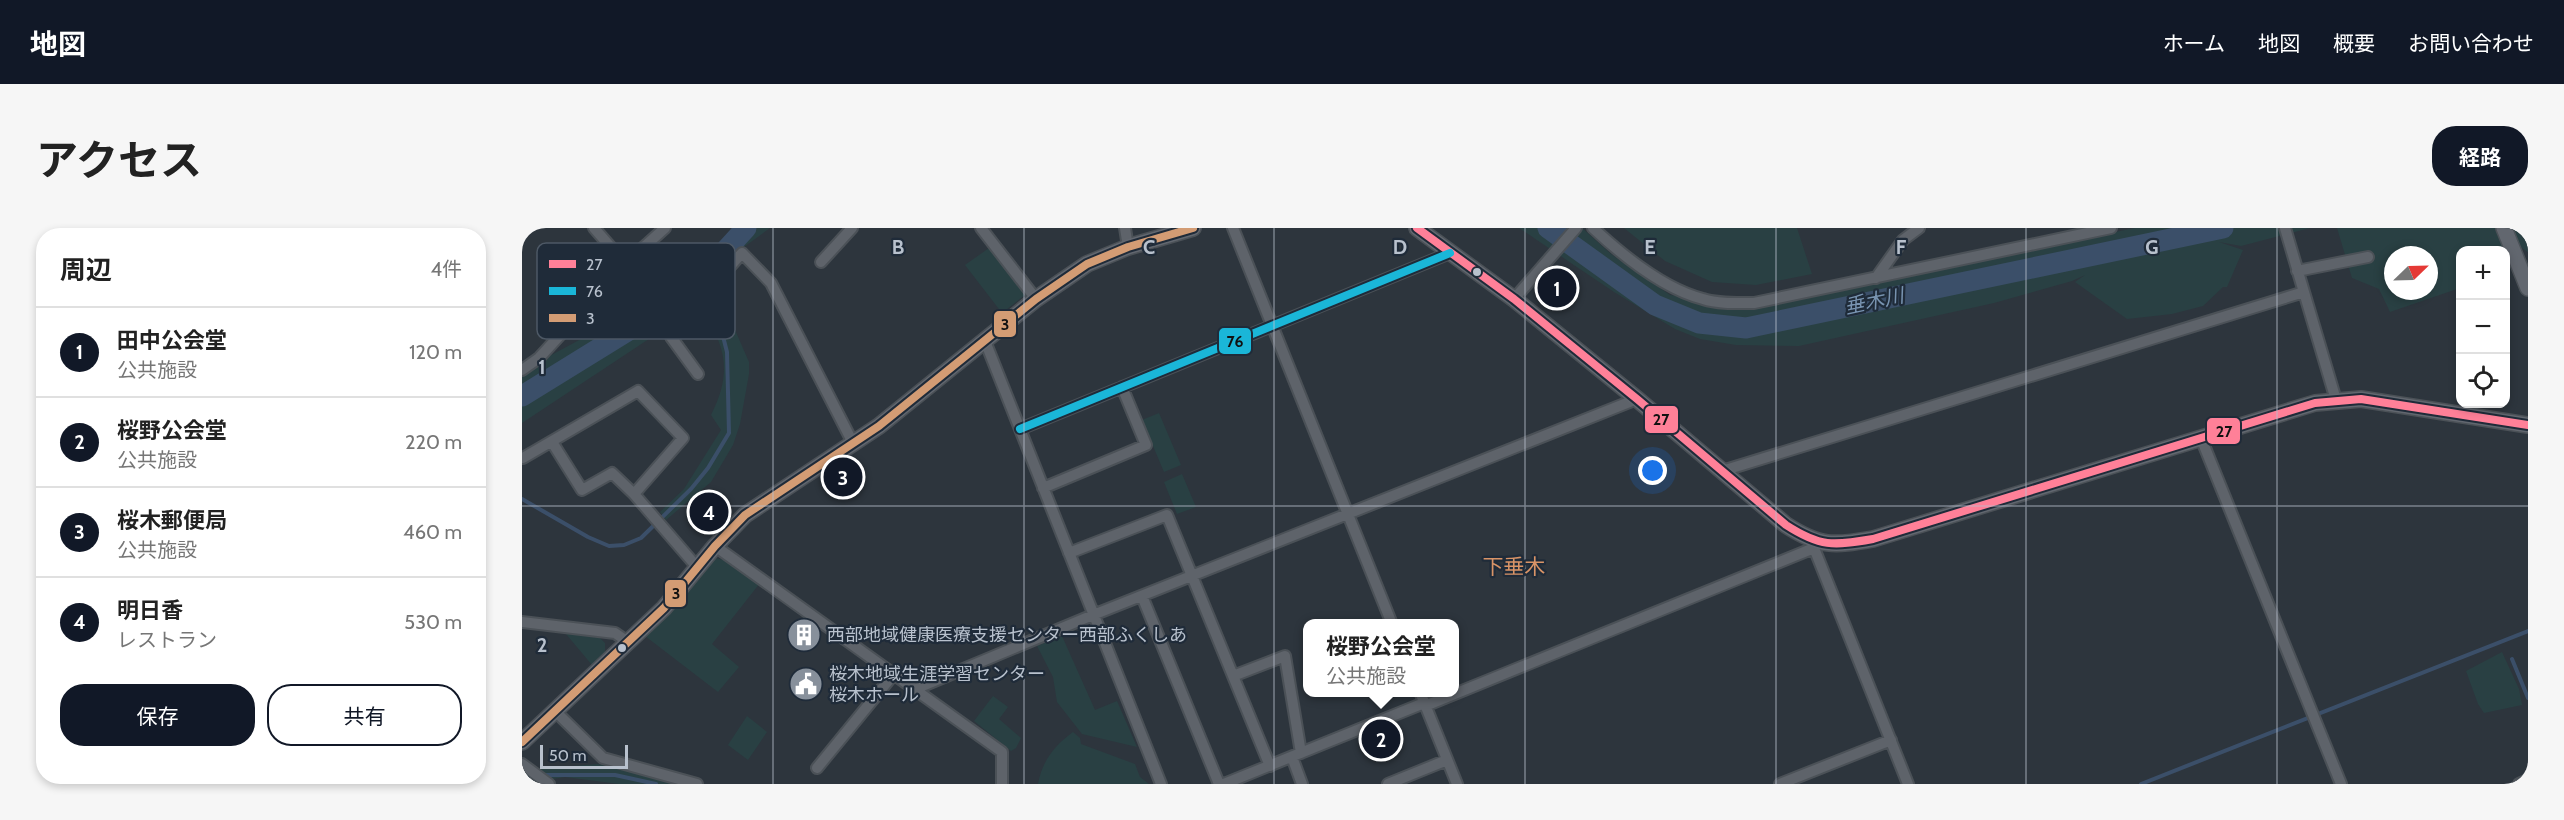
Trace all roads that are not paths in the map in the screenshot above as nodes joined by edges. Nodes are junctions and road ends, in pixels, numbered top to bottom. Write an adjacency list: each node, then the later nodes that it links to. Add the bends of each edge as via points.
1 (594, 228): 15 (street)
2 (665, 228): 16 (street)
3 (852, 228): 21 (street)
4 (981, 228): 26 (street)
5 (1125, 228): 17 (street)
6 (1193, 228): 17 (street)
7 (1233, 228): 28 (street)
8 (1417, 228): 18 (street)
9 (1576, 228): 27 (street)
10 (1593, 228): 23 (street, via 1627,257 1683,293 1705,300 1754,303)
11 (1919, 228): 23 (street, via 1903,240)
12 (2111, 228): 23 (street)
13 (2504, 228): 24 (street)
14 (2285, 230): 22 (street)
15 (608, 243)
16 (648, 243)
17 (1128, 247): 26 (street, via 1088,264)
18 (1450, 253): 27 (street); 28 (street)
19 (2368, 257): 22 (street)
20 (735, 262): 41 (street, via 742,254 771,283)
21 (822, 262)
22 (2297, 270): 25 (street)
23 (1876, 278)
24 (2528, 288)
25 (2304, 292): 36 (street); 43 (street)
26 (1036, 299): 31 (street)
27 (1514, 299): 35 (street)
28 (1273, 325): 34 (street); 46 (street)
29 (556, 339): 32 (street)
30 (672, 339): 33 (street)
31 (985, 341): 38 (street); 41 (street)
32 (522, 370)
33 (698, 374)
34 (1122, 387): 38 (street); 44 (street, via 1146,446)
35 (1637, 399): 43 (street); 46 (street)
36 (2336, 400): 37 (street, via 2361,399); 39 (street)
37 (2528, 425)
38 (1020, 429): 44 (street)
39 (2202, 438): 47 (street, via 1873,539); 83 (street)
40 (552, 442): 42 (street); 45 (street, via 582,490 612,473); 45 (street, via 638,391 682,438)
41 (853, 443): 48 (street, via 745,515)
42 (523, 458)
43 (1722, 471): 47 (street)
44 (1043, 488): 49 (street)
45 (634, 494): 50 (street)
46 (1349, 515): 51 (street); 54 (street)
47 (1812, 544): 59 (street); 63 (street)
48 (715, 546): 50 (street); 57 (street)
49 (1069, 553): 51 (street, via 1167,515); 53 (street)
50 (697, 567): 56 (street, via 664,608)
51 (1192, 576): 52 (street); 58 (street)
52 (1142, 596): 53 (street); 76 (street)
53 (1093, 615): 60 (street); 75 (street)
54 (1390, 619)
55 (522, 622): 56 (street, via 615,633)
56 (628, 642): 62 (street)
57 (893, 675): 60 (street); 69 (street)
58 (1233, 676): 65 (street, via 1285,656); 68 (street)
59 (1459, 686)
60 (913, 690): 74 (street, via 1002,752)
61 (1423, 701): 65 (street); 66 (street)
62 (555, 711): 64 (street); 70 (street, via 603,758)
63 (1891, 740): 81 (street); 82 (street)
64 (522, 742)
65 (1296, 755): 68 (street); 78 (street)
66 (1447, 760): 79 (street); 80 (street)
67 (522, 764): 72 (street)
68 (1270, 766): 77 (street)
69 (816, 768)
70 (653, 777): 73 (street)
71 (2528, 780): 84 (street)
72 (549, 784)
73 (697, 784)
74 (1002, 784)
75 (1161, 784)
76 (1219, 784)
77 (1224, 784)
78 (1302, 784)
79 (1388, 784)
80 (1456, 784)
81 (1780, 784)
82 (1908, 784)
83 (2341, 784)
84 (2519, 784)

